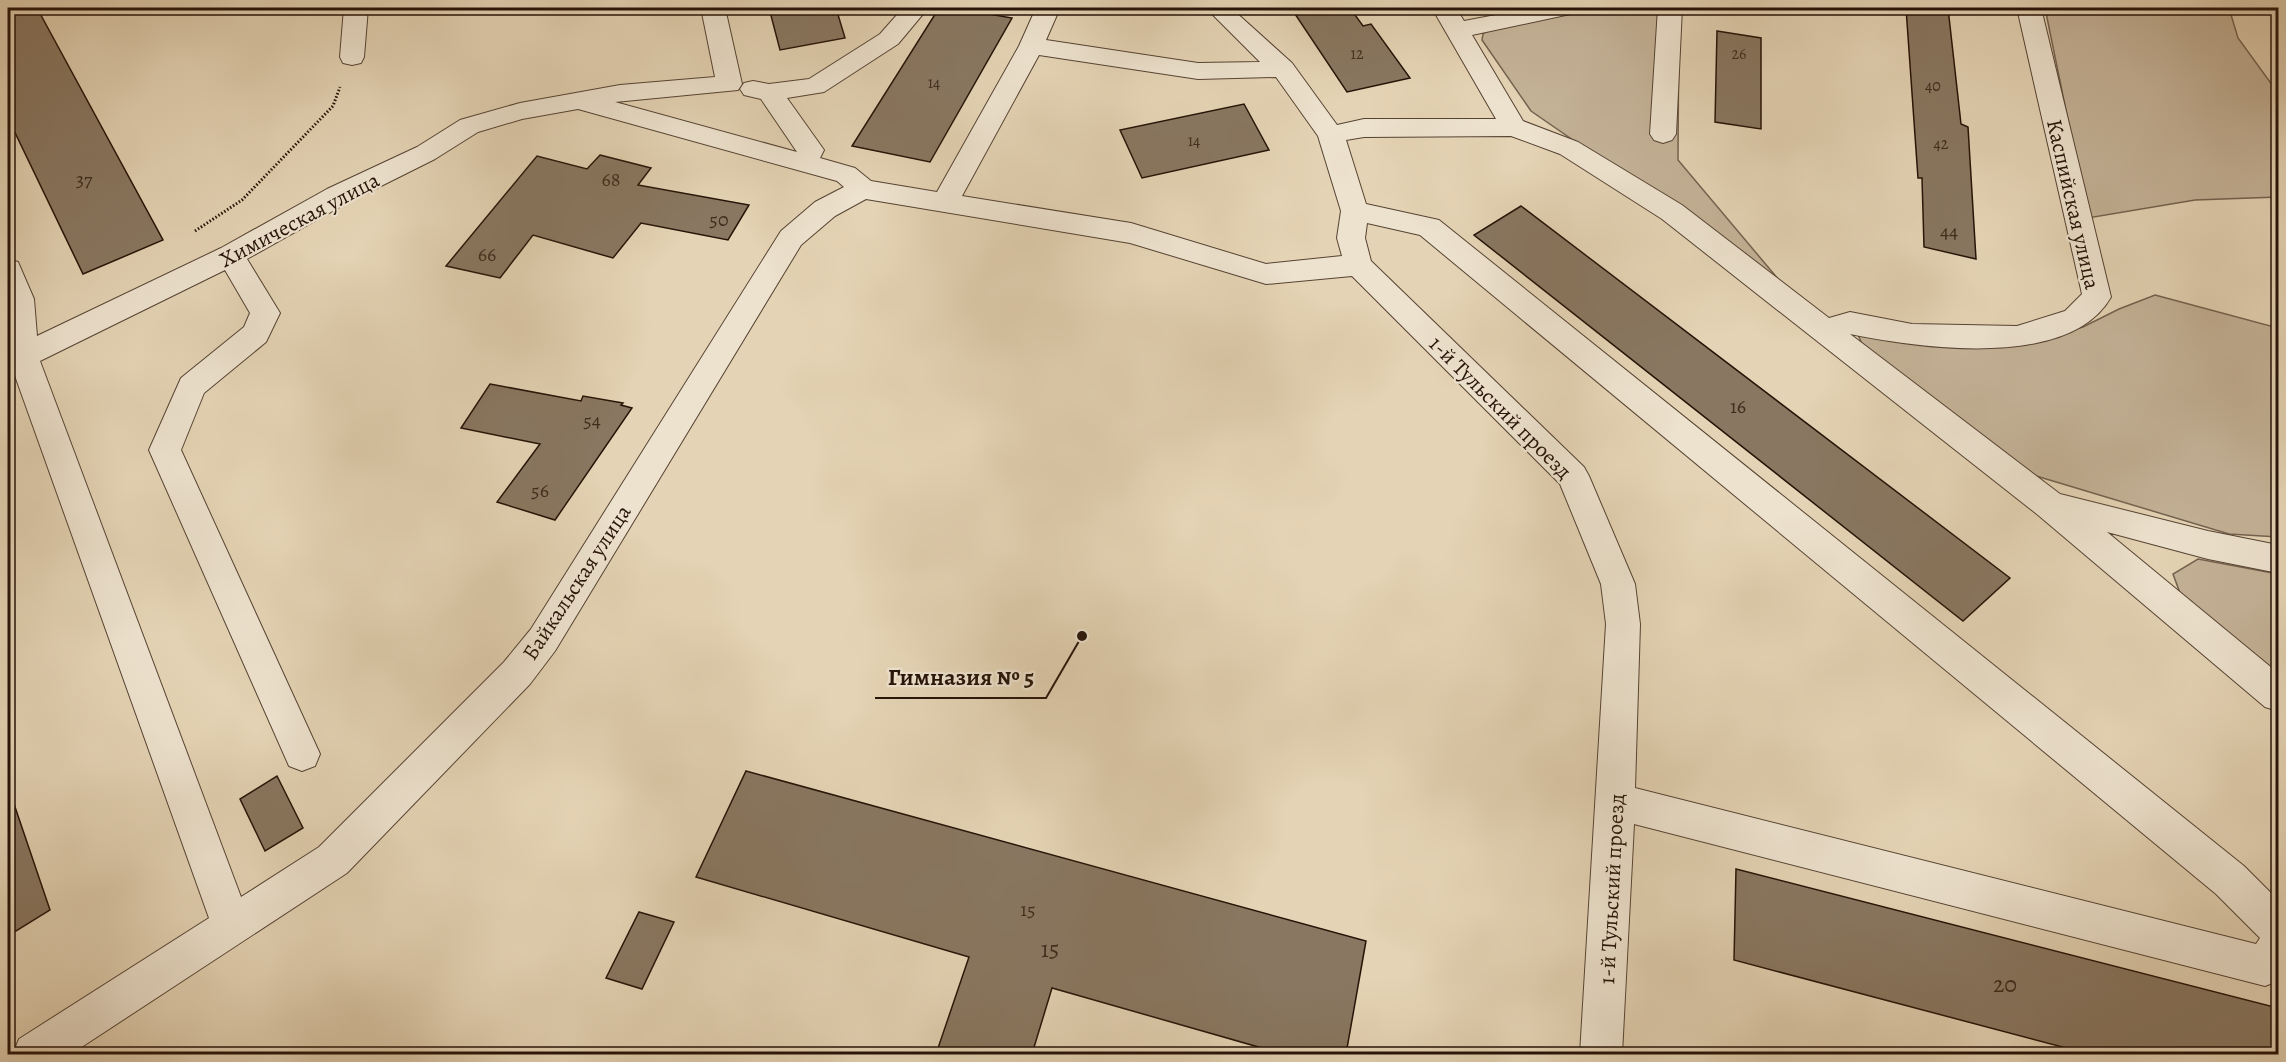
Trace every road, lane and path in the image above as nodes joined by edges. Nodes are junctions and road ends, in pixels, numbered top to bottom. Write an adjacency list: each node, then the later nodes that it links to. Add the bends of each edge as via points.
1 (356, 8): 12 (street)
2 (713, 8): 14 (street)
3 (916, 8): 15 (street, Химическая улица, via 889,39 815,86)
4 (1048, 8): 11 (street)
5 (1218, 8): 13 (street)
6 (1444, 8): 10 (street)
7 (1567, 8): 10 (street)
8 (1670, 8): 18 (street)
9 (2030, 8): 28 (street, Каспийская улица, via 2097,297 2075,319 2017,337 1912,334 1850,323)
10 (1457, 30): 17 (street)
11 (1031, 46): 13 (street, via 1198,71); 22 (street)
12 (352, 57): 27 (path, via 333,106 242,200 169,248)
13 (1284, 69): 19 (street)
14 (729, 84): 15 (street, Химическая улица); 16 (street, Химическая улица, via 620,93)
15 (769, 92): 20 (street, via 811,150)
16 (580, 101): 20 (street); 24 (street, Химическая улица, via 520,111 469,126 426,153 337,196)
17 (1514, 127): 19 (street, via 1365,128); 28 (street, via 1569,148 1672,212)
18 (1663, 134)
19 (1332, 135): 23 (street)
20 (804, 164): 21 (street, via 846,174)
21 (863, 189): 22 (street); 35 (street, Байкальская улица, via 825,209 791,238 543,640 517,673 333,860)
22 (945, 202): 25 (street, via 1131,233 1266,274)
23 (1355, 211): 25 (street, via 1351,238); 36 (street, via 1429,227 2230,880)
24 (231, 255): 27 (street, Химическая улица); 33 (street, via 265,313 256,334 192,386 165,450)
25 (1358, 265): 34 (street, 1-й Тульский проезд, via 1573,476 1618,584 1623,624)
26 (8, 269): 29 (street, via 20,299)
27 (180, 280): 29 (street, Химическая улица)
28 (1825, 330): 30 (street)
29 (15, 359): 35 (street)
30 (2050, 505): 31 (street); 32 (street)
31 (2278, 560)
32 (2278, 695)
33 (302, 754)
34 (1616, 801): 37 (street, via 2265,966); 39 (street, 1-й Тульский проезд)
35 (232, 927): 38 (street, Байкальская улица)
36 (2278, 927)
37 (2278, 947)
38 (34, 1054)
39 (1601, 1054)

